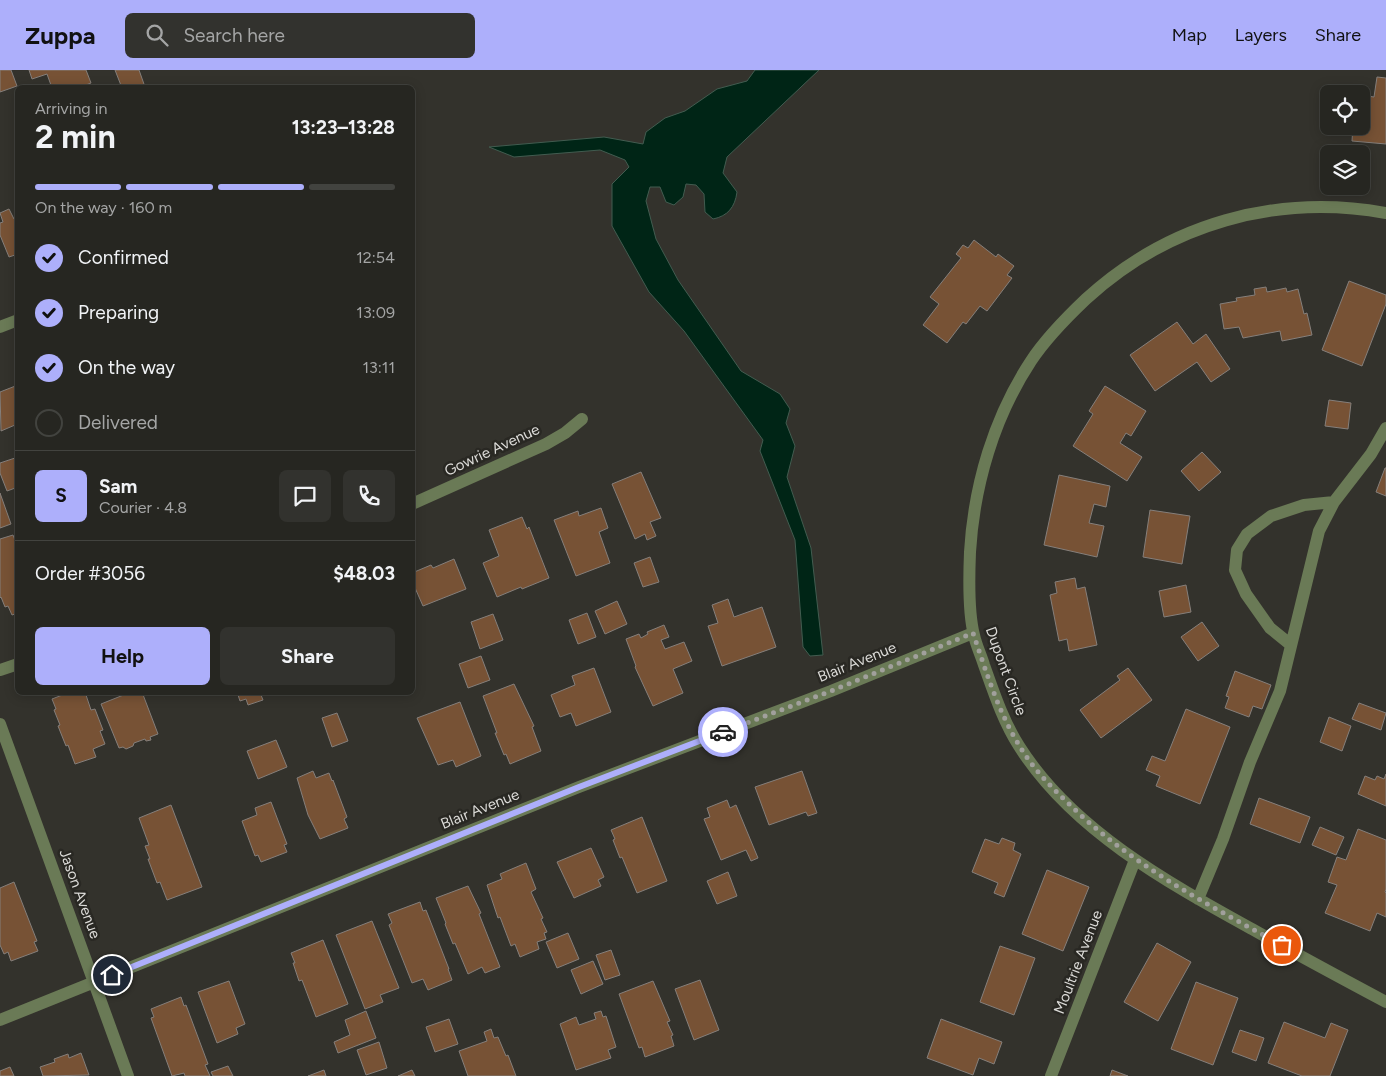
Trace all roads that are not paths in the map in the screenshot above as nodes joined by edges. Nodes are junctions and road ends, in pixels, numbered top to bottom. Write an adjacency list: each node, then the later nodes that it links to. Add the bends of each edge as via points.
1 (1386, 214): 8 (street, Dupont Circle, via 1328,207 1288,208 1240,215 1192,231 1148,253 1107,280 1063,321 1032,359 1011,395 982,475 971,534 969,580)
2 (15, 321): 3 (street)
3 (0, 327)
4 (582, 419): 7 (street, Gowrie Avenue, via 546,444)
5 (1386, 428): 6 (street, via 1372,454)
6 (1334, 502): 9 (street, via 1319,531); 9 (street, via 1304,505 1271,516 1246,534 1237,550 1235,570 1246,594 1270,628)
7 (415, 503)
8 (973, 633): 13 (street, Dupont Circle, via 999,707 1019,746 1044,780 1087,822); 15 (street, Blair Avenue)
9 (1291, 645): 14 (street, via 1280,691)
10 (15, 665): 11 (street)
11 (0, 670)
12 (0, 724): 15 (street, Jason Avenue)
13 (1135, 860): 14 (street, Dupont Circle); 19 (street, Moultrie Avenue)
14 (1198, 899): 16 (street, Dupont Circle)
15 (94, 982): 17 (street, Blair Avenue); 18 (street, Jason Avenue)
16 (1386, 1002)
17 (0, 1020)
18 (128, 1076)
19 (1051, 1076)

